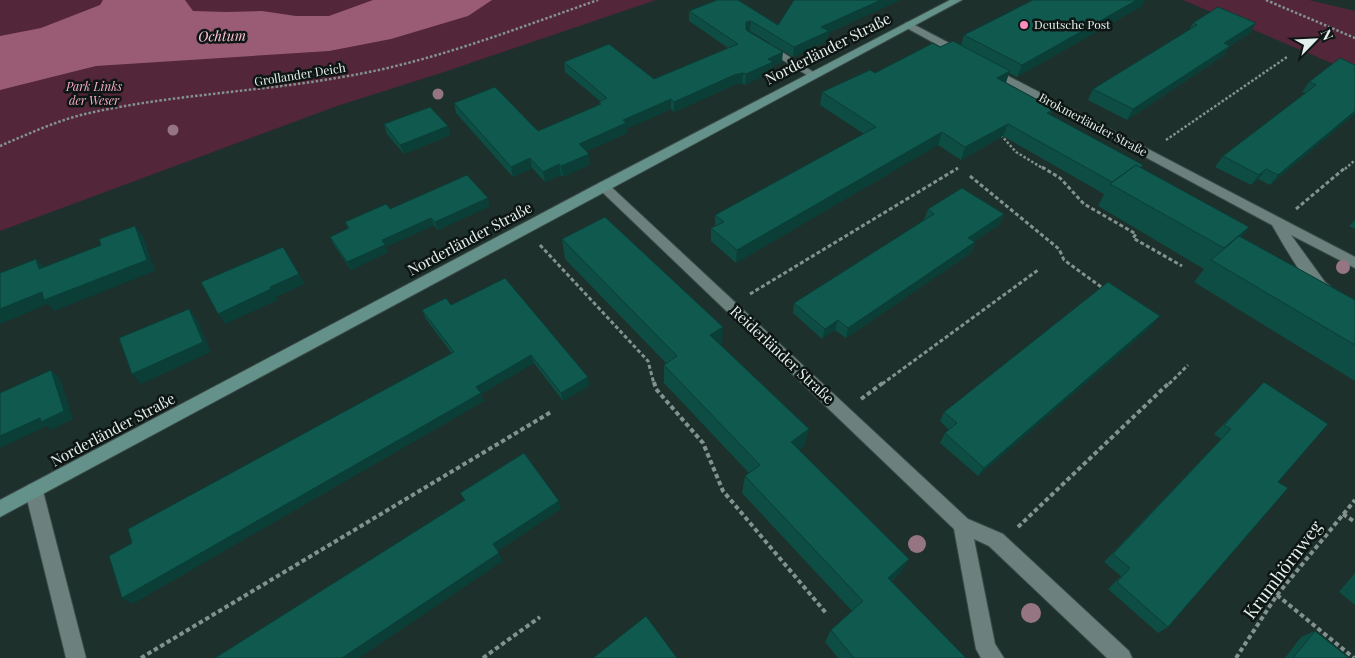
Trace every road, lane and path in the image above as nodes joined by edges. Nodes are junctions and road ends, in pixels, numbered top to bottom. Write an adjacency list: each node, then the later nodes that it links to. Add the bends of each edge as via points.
1 (598, 0): 10 (path, Grollander Deich, via 441,55 348,76 124,106 44,126)
2 (957, 0): 4 (street, Norderländer Straße)
3 (1266, 0): 5 (path)
4 (909, 25): 8 (street, Norderländer Straße); 11 (street, Brokmerländer Straße)
5 (1355, 38)
6 (757, 41): 8 (lane)
7 (1287, 57): 11 (path)
8 (812, 75): 15 (street, Norderländer Straße)
9 (993, 130): 19 (path, via 1016,152 1060,178 1084,204 1136,234 1133,238)
10 (0, 146)
11 (1147, 153): 16 (street, Brokmerländer Straße)
12 (1355, 160): 16 (path)
13 (958, 168): 22 (path)
14 (970, 176): 21 (path, via 1059,249 1064,260)
15 (603, 186): 17 (street, Norderländer Straße); 22 (street, Reiderländer Straße)
16 (1278, 224): 18 (street, Brokmerländer Straße); 23 (street, via 1318,285)
17 (523, 228): 27 (street, Norderländer Straße); 35 (path, via 648,361 656,389 703,443 723,492)
18 (1355, 263)
19 (1182, 266)
20 (1038, 270): 26 (path)
21 (1105, 289)
22 (730, 306): 26 (street, Reiderländer Straße)
23 (1355, 314)
24 (1188, 365): 33 (path)
25 (551, 412): 38 (path)
26 (843, 412): 32 (street, Reiderländer Straße)
27 (34, 491): 29 (street, Norderländer Straße); 37 (street)
28 (1355, 500): 30 (path, Krumhörnweg)
29 (0, 509)
30 (1343, 514): 31 (path); 34 (path, Krumhörnweg)
31 (1355, 522)
32 (962, 524): 33 (street, Reiderländer Straße); 40 (street, via 986,649)
33 (1000, 544): 41 (street, Reiderländer Straße)
34 (1277, 595): 42 (path, Krumhörnweg); 43 (path)
35 (826, 613)
36 (540, 617): 39 (path)
37 (76, 658)
38 (141, 658)
39 (483, 658)
40 (994, 658)
41 (1122, 658)
42 (1236, 658)
43 (1354, 658)

